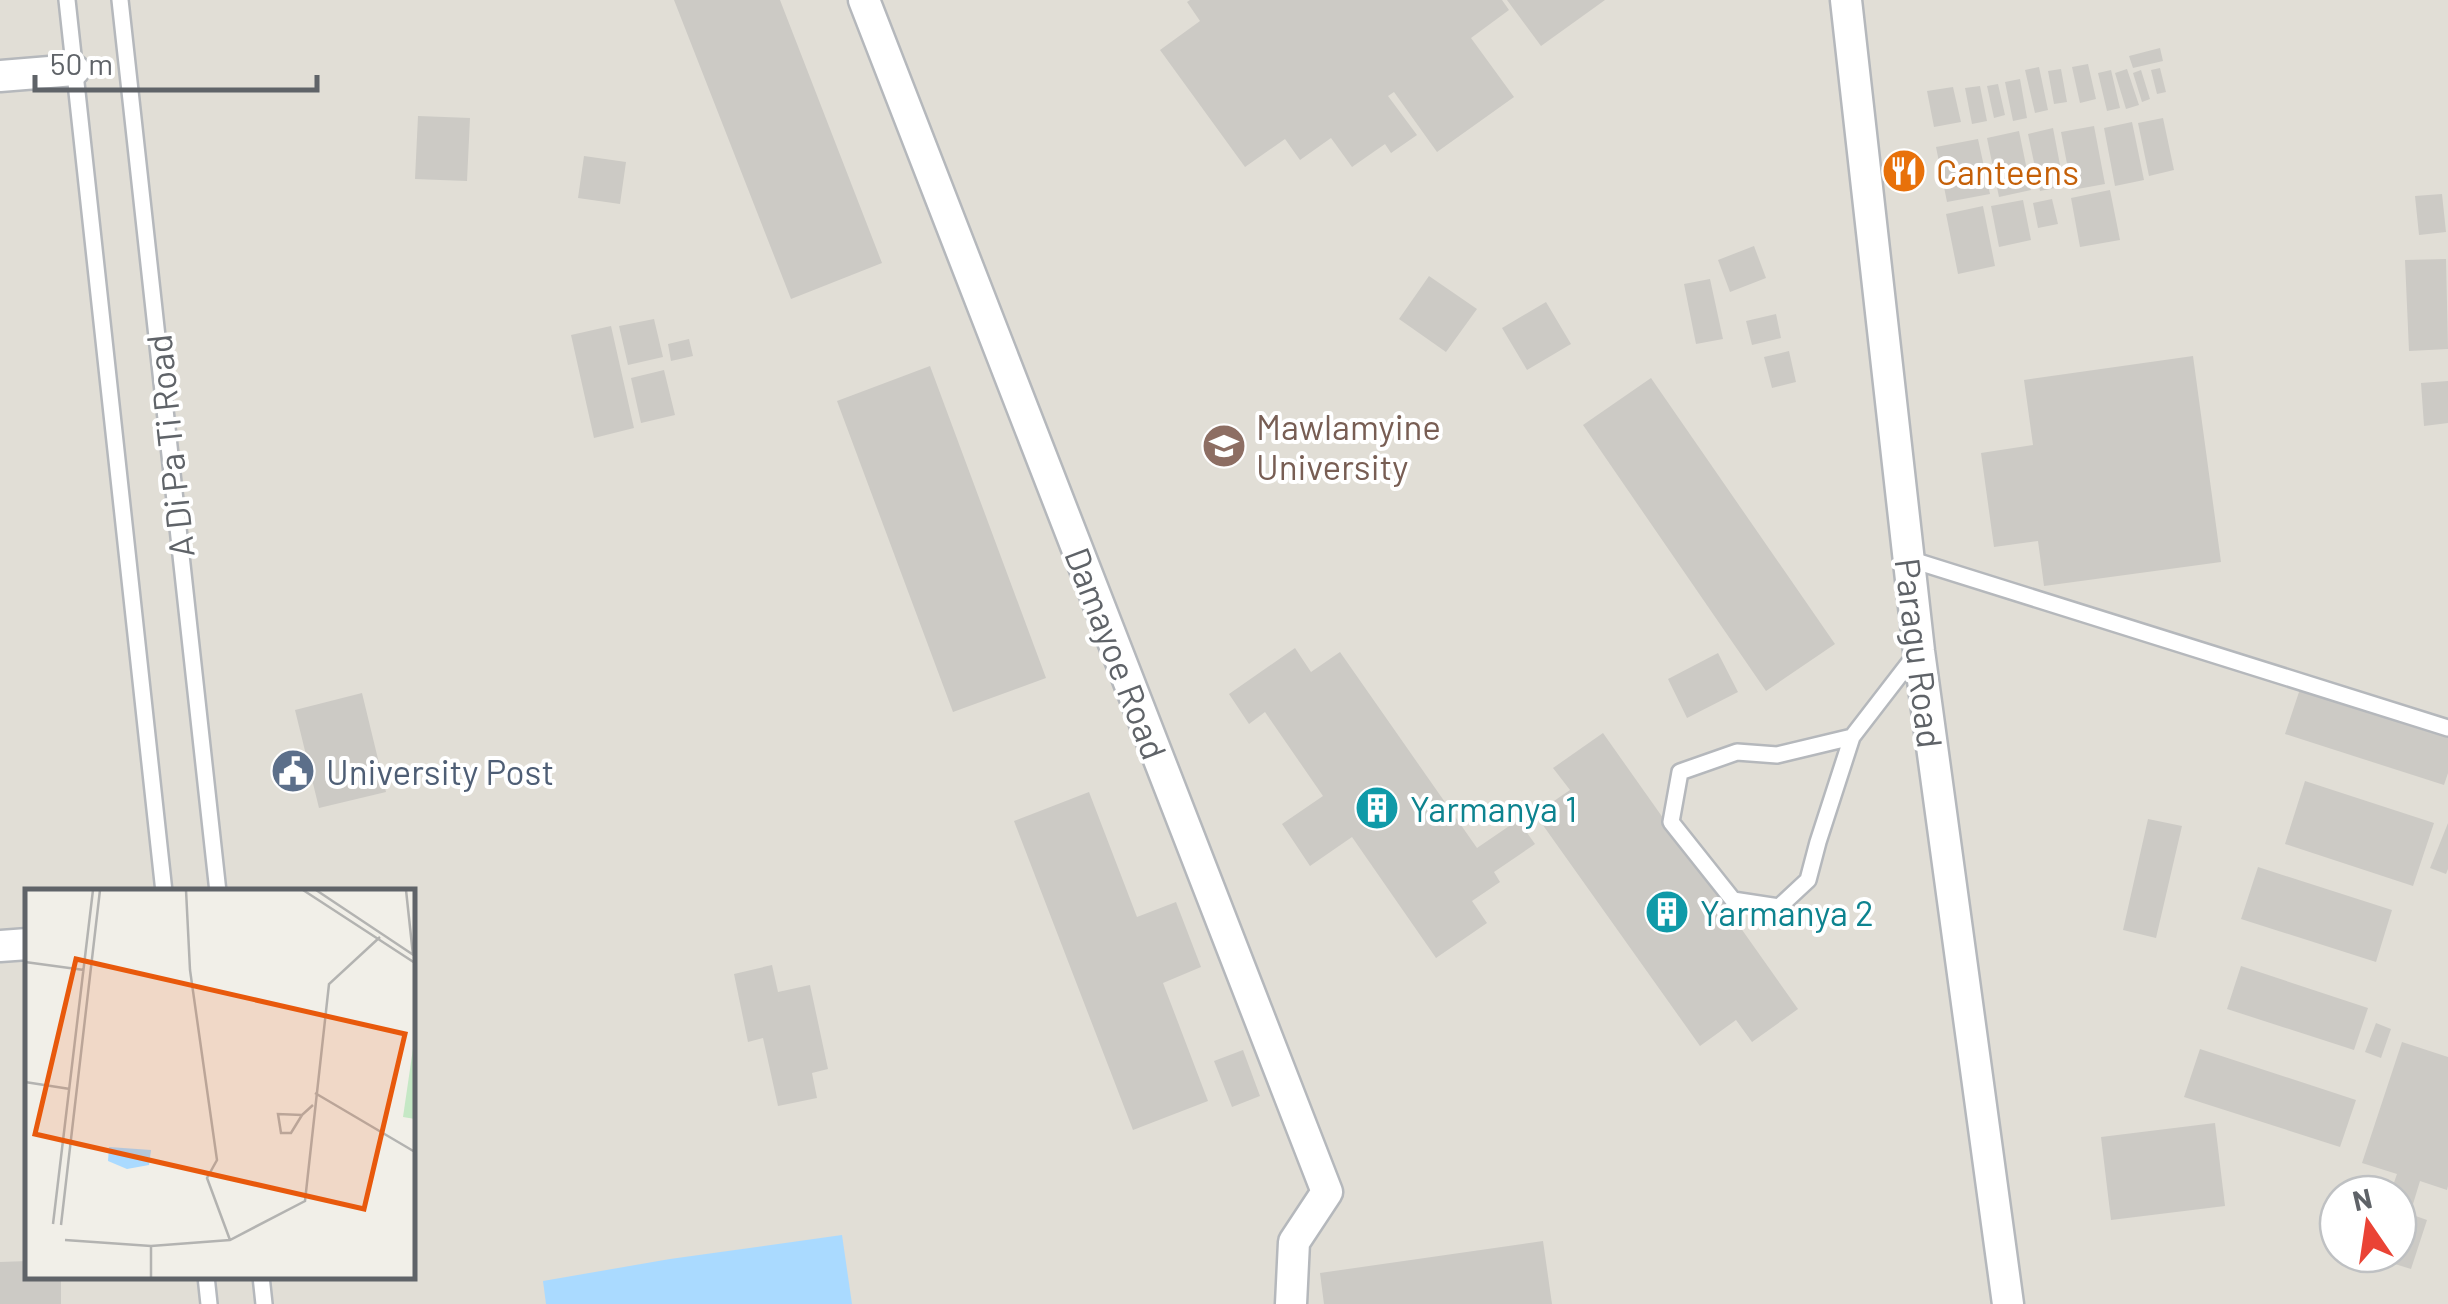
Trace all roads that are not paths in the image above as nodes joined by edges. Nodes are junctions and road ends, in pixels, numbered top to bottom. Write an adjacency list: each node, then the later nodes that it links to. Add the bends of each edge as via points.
1 (67, 0): 5 (lane, A Di Pa Ti Road)
2 (120, 0): 12 (lane, A Di Pa Ti Road)
3 (864, 0): 19 (street, Damayoe Road, via 1327,1192 1294,1242)
4 (1846, 0): 7 (street, Paragu Road)
5 (74, 70): 6 (street); 11 (lane, A Di Pa Ti Road)
6 (0, 76)
7 (1908, 559): 8 (street, Paragu Road); 9 (lane)
8 (1919, 651): 10 (lane); 20 (street, Paragu Road)
9 (2448, 728)
10 (1852, 737): 10 (lane, via 1777,755 1737,752 1680,772 1671,822 1733,900 1778,907 1808,880)
11 (164, 889)
12 (218, 889)
13 (25, 944): 14 (street)
14 (0, 946)
15 (206, 1279): 17 (lane)
16 (261, 1279): 18 (lane)
17 (209, 1304)
18 (264, 1304)
19 (1291, 1304)
20 (2008, 1304)

